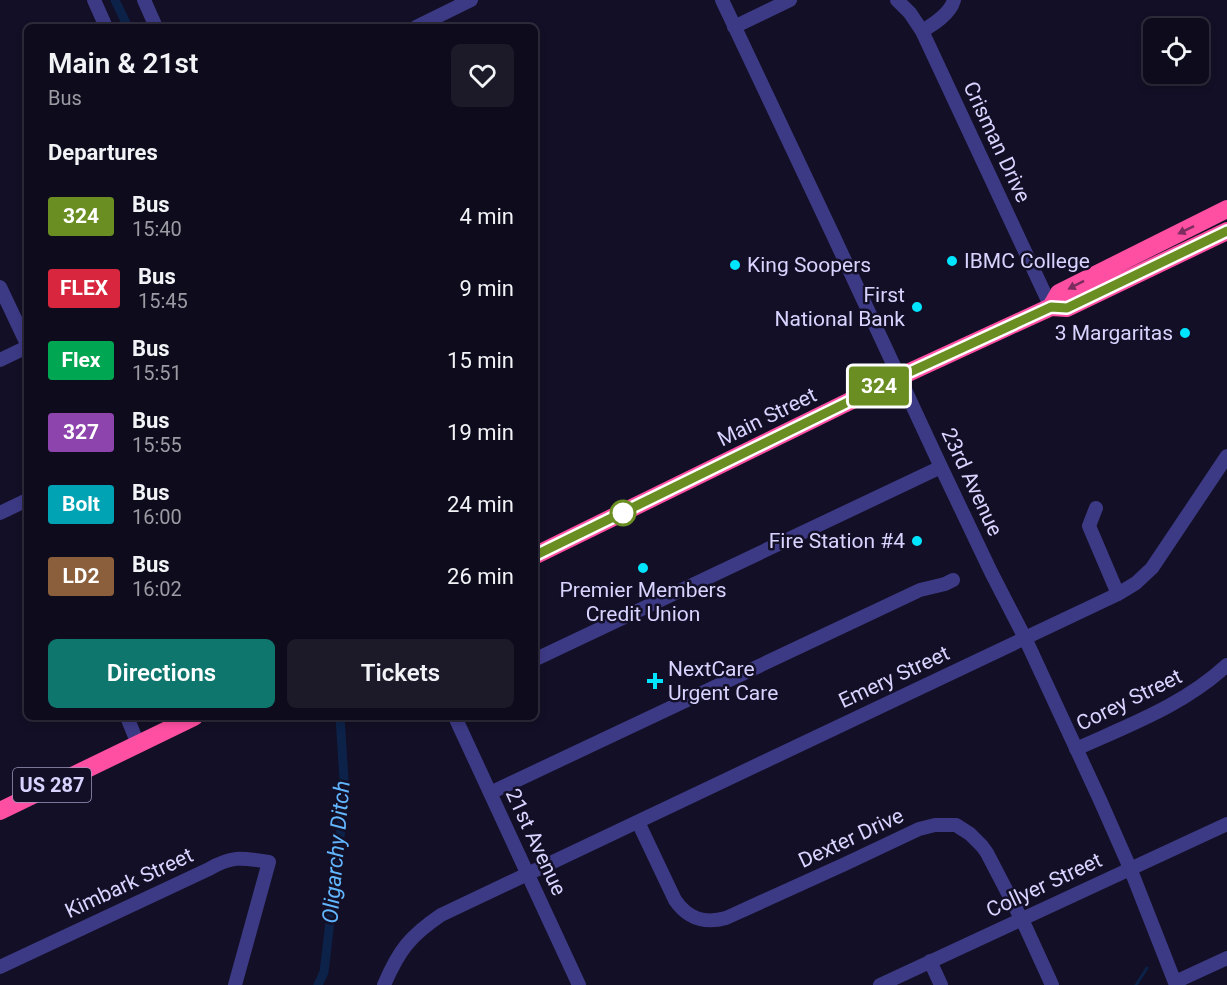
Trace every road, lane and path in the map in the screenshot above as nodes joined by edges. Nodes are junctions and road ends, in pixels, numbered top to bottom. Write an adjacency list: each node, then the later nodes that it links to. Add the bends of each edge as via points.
1 (94, 0): 8 (street)
2 (144, 0): 9 (street)
3 (471, 0): 10 (street)
4 (722, 0): 11 (street, 23rd Avenue)
5 (790, 0): 11 (street)
6 (897, 0): 12 (street, Crisman Drive)
7 (954, 0): 12 (street, via 950,9)
8 (105, 24)
9 (155, 24)
10 (422, 24)
11 (734, 27): 20 (street, 23rd Avenue)
12 (922, 31): 16 (street, Crisman Drive)
13 (1227, 209): 16 (highway, Main Street, one-way to 16, via 1059,293)
14 (1227, 231): 16 (highway, Main Street, via 1067,308)
15 (0, 287): 17 (street)
16 (1051, 307): 20 (highway, Main Street)
17 (24, 339)
18 (24, 348): 19 (street)
19 (0, 360)
20 (899, 377): 22 (street, 23rd Avenue); 26 (highway, Main Street)
21 (1227, 456): 28 (street, Emery Street, via 1152,568)
22 (941, 467): 29 (street, 23rd Avenue); 30 (street)
23 (24, 501): 25 (street)
24 (1096, 508): 28 (street, via 1089,526)
25 (0, 513)
26 (538, 554)
27 (953, 580): 37 (street, via 920,590)
28 (1118, 594): 29 (street, Emery Street)
29 (1025, 638): 36 (street, 23rd Avenue); 39 (street, Emery Street)
30 (538, 657)
31 (1227, 665): 36 (street, Corey Street, via 1173,704)
32 (128, 720): 35 (street)
33 (188, 720): 35 (highway, US 287)
34 (456, 720): 37 (street, 21st Avenue)
35 (138, 744): 38 (highway, US 287)
36 (1076, 749): 41 (street, 23rd Avenue)
37 (490, 793): 42 (street, 21st Avenue)
38 (0, 811)
39 (638, 822): 42 (street, Emery Street); 43 (street, Dexter Drive, via 675,900 701,920 726,918 935,825 956,825 982,846)
40 (1227, 824): 41 (street, Collyer Street)
41 (1130, 868): 43 (street, Collyer Street); 47 (street, 23rd Avenue)
42 (528, 874): 49 (street, Emery Street, via 424,927 404,947); 50 (street, 21st Avenue)
43 (1020, 919): 45 (street, Collyer Street); 53 (street, Dexter Drive)
44 (1227, 958): 47 (street)
45 (930, 962): 51 (street, Collyer Street); 52 (street)
46 (0, 967): 48 (street, Kimbark Street, via 222,862 237,858 269,862)
47 (1175, 983)
48 (235, 985)
49 (384, 985)
50 (579, 985)
51 (880, 985)
52 (941, 985)
53 (1052, 985)

